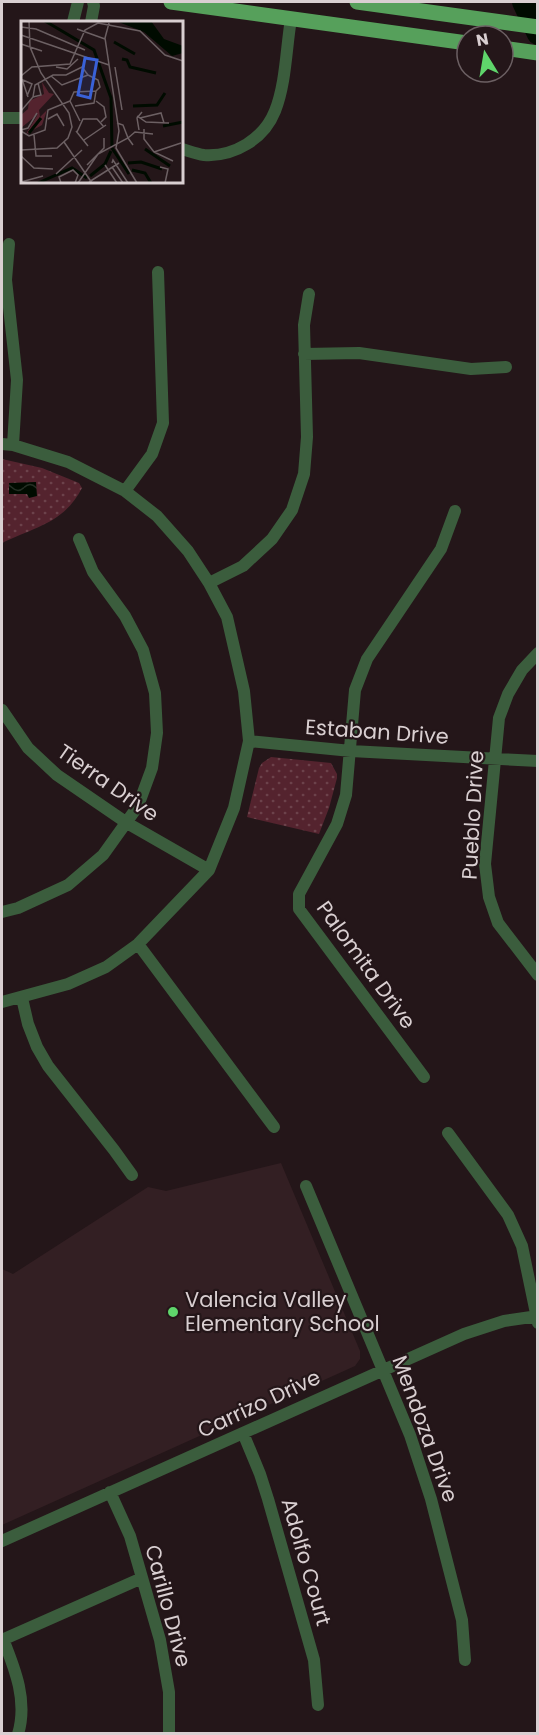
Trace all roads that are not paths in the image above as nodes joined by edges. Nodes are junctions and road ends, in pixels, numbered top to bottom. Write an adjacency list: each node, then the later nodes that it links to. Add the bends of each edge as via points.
1 (78, 2): 6 (street)
2 (93, 2): 7 (street)
3 (171, 2): 5 (main road)
4 (357, 2): 8 (main road)
5 (291, 19): 9 (main road); 14 (street, via 279,97 261,133 241,148 222,154 203,155)
6 (74, 21)
7 (92, 21)
8 (537, 27)
9 (455, 41)
10 (515, 50): 11 (main road)
11 (537, 53)
12 (2, 117): 13 (street)
13 (21, 118)
14 (183, 149)
15 (9, 244): 20 (street, via 6,280 17,380)
16 (158, 272): 21 (street, via 163,423 152,454)
17 (309, 294): 18 (street)
18 (304, 354): 19 (street, via 359,353 471,369); 24 (street, via 307,437 304,474 292,510 272,539 243,566)
19 (506, 367)
20 (7, 444): 21 (street, via 68,462)
21 (124, 491): 24 (street, via 157,516 188,551)
22 (455, 511): 28 (street, Palomita Drive, via 441,549 367,659 355,690)
23 (79, 539): 31 (street, via 93,572 125,616 143,650 155,693 157,733 152,768)
24 (209, 583): 27 (street, via 226,617 244,692)
25 (537, 653): 29 (street, Pueblo Drive, via 508,694 499,718)
26 (2, 710): 31 (street, Tierra Drive, via 28,748 57,775)
27 (249, 741): 28 (street, Estaban Drive); 32 (street, via 234,808)
28 (351, 751): 29 (street, Estaban Drive); 38 (street, Palomita Drive, via 338,824 299,894 299,909)
29 (494, 759): 30 (street, Estaban Drive); 35 (street, Pueblo Drive, via 485,864 489,897 498,923)
30 (537, 761)
31 (127, 823): 32 (street, Tierra Drive); 33 (street, via 103,855 68,885)
32 (208, 870): 34 (street)
33 (2, 912)
34 (138, 944): 36 (street, via 106,967); 39 (street)
35 (537, 975)
36 (22, 998): 37 (street); 41 (street, via 28,1024 48,1066)
37 (2, 1002)
38 (424, 1077)
39 (274, 1127)
40 (448, 1132): 43 (street, via 508,1215 522,1246)
41 (132, 1175)
42 (306, 1186): 44 (street, Mendoza Drive)
43 (537, 1318): 44 (street, Carrizo Drive, via 484,1327)
44 (384, 1369): 45 (street, Carrizo Drive); 50 (street, Mendoza Drive, via 431,1499 462,1620)
45 (243, 1433): 46 (street, Carrizo Drive); 51 (street, Adolfo Court, via 268,1499 314,1660)
46 (110, 1492): 47 (street, Carrizo Drive); 48 (street, Carillo Drive, via 130,1536)
47 (2, 1541)
48 (142, 1578): 49 (street); 53 (street, Carillo Drive, via 166,1666)
49 (2, 1640): 52 (street, via 20,1688)
50 (465, 1660)
51 (318, 1704)
52 (18, 1734)
53 (169, 1734)

